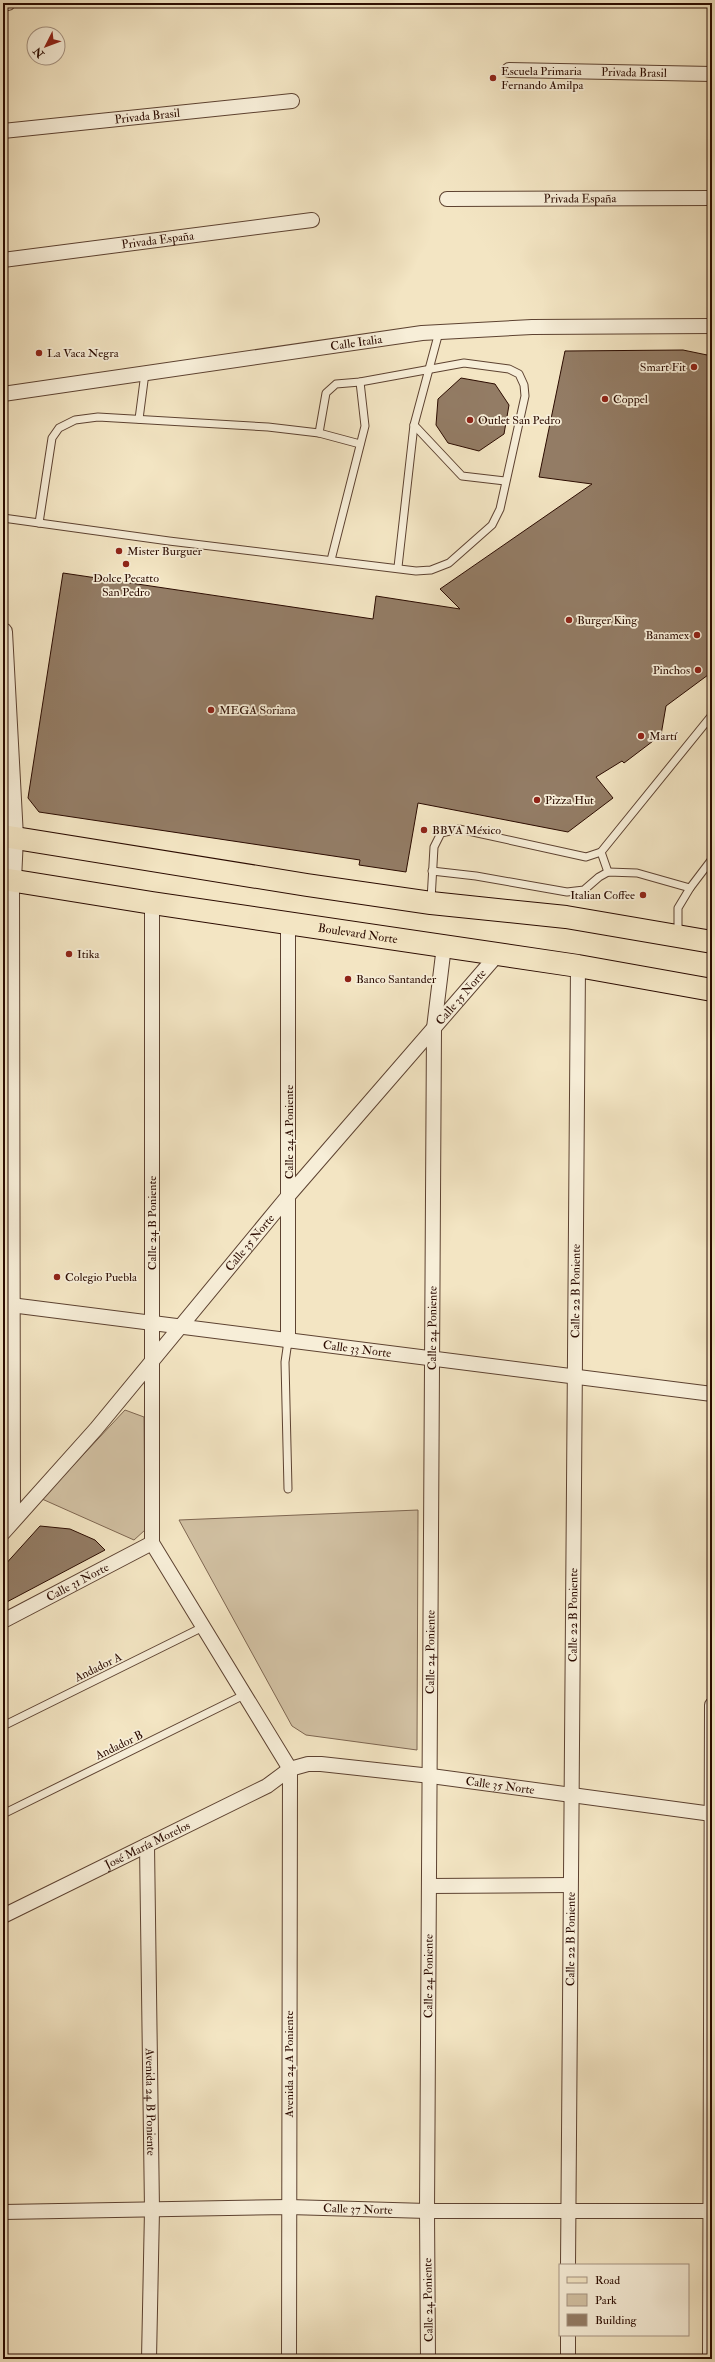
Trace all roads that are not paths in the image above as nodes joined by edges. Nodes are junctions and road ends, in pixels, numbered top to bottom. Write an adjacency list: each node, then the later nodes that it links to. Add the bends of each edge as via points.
1 (8, 3): 2 (street)
2 (3, 4)
3 (509, 70): 4 (street, Privada Brasil)
4 (712, 74)
5 (292, 102): 6 (street, Privada Brasil)
6 (3, 131)
7 (712, 198): 8 (street, Privada España)
8 (447, 199)
9 (312, 220): 10 (street, Privada España)
10 (3, 260)
11 (712, 326): 12 (street, Calle Italia, via 532,327)
12 (439, 332): 13 (lane); 14 (street, Calle Italia)
13 (429, 370): 15 (lane); 18 (lane); 21 (lane, via 464,363 509,369 519,374 524,384 525,396)
14 (145, 373): 16 (street, Calle Italia); 17 (lane)
15 (360, 382): 19 (lane, via 336,384 328,389); 20 (lane, via 365,426)
16 (3, 394)
17 (139, 419): 19 (lane, via 224,423); 23 (lane, via 98,417 75,420 60,428 52,438)
18 (414, 425): 21 (lane, via 462,476); 25 (lane)
19 (319, 433): 20 (lane)
20 (360, 444): 24 (lane)
21 (505, 481): 25 (lane, via 500,508 492,525 449,563 431,570 416,571)
22 (3, 518): 23 (lane)
23 (39, 523): 24 (lane)
24 (331, 560): 25 (lane)
25 (398, 567)
26 (3, 632): 28 (street)
27 (712, 715): 29 (lane)
28 (8, 837): 33 (street); 36 (main road)
29 (601, 852): 31 (lane, via 586,857 459,829 449,830 441,833 437,839); 32 (lane)
30 (712, 859): 34 (lane)
31 (432, 871): 32 (lane, via 573,892 584,890); 36 (lane)
32 (608, 872): 34 (lane, via 637,873)
33 (7, 880): 35 (main road, Boulevard Norte); 41 (street)
34 (690, 888): 38 (lane, via 678,908)
35 (152, 903): 37 (main road, Boulevard Norte); 49 (street, Calle 24 B Poniente)
36 (431, 903): 38 (main road, via 566,917)
37 (288, 923): 40 (main road, Boulevard Norte); 47 (street, Calle 24 A Poniente)
38 (678, 936): 39 (main road)
39 (712, 942)
40 (444, 946): 42 (main road, Boulevard Norte); 45 (street, Calle 24 Poniente)
41 (8, 949): 46 (street)
42 (498, 954): 43 (main road, Boulevard Norte); 45 (street, Calle 35 Norte)
43 (578, 966): 44 (main road, Boulevard Norte); 54 (street, Calle 22 B Poniente)
44 (712, 990)
45 (434, 1028): 47 (street, Calle 35 Norte); 52 (street, Calle 24 Poniente)
46 (8, 1081): 48 (street)
47 (289, 1195): 50 (street, Calle 35 Norte); 51 (street, Calle 24 A Poniente)
48 (8, 1305): 49 (street, Calle 33 Norte); 57 (street)
49 (152, 1324): 50 (street, Calle 33 Norte); 53 (street, Calle 24 B Poniente)
50 (182, 1327): 51 (street, Calle 33 Norte); 53 (street, Calle 35 Norte)
51 (288, 1341): 52 (street, Calle 33 Norte); 56 (lane, via 285,1362)
52 (432, 1359): 54 (street, Calle 33 Norte); 66 (street, Calle 24 Poniente)
53 (152, 1362): 57 (street, Calle 35 Norte, via 96,1429); 59 (street, Calle 24 B Poniente)
54 (574, 1377): 55 (street, Calle 33 Norte); 67 (street, Calle 22 B Poniente)
55 (712, 1394)
56 (288, 1489)
57 (13, 1520): 58 (street, Calle 35 Norte)
58 (3, 1533)
59 (152, 1543): 60 (street, Calle 31 Norte); 61 (street)
60 (3, 1621)
61 (203, 1627): 62 (street); 64 (lane, Andador A)
62 (244, 1695): 65 (street); 68 (lane, Andador B)
63 (712, 1705): 69 (street)
64 (3, 1726)
65 (290, 1769): 66 (street, Calle 35 Norte, via 320,1764); 70 (street, José María Morelos, via 267,1786); 76 (street, Avenida 24 A Poniente)
66 (430, 1776): 67 (street, Calle 35 Norte); 74 (street, Calle 24 Poniente)
67 (571, 1794): 69 (street, Calle 35 Norte); 72 (street, Calle 22 B Poniente)
68 (3, 1814)
69 (712, 1814): 71 (street)
70 (147, 1845): 75 (street, José María Morelos); 77 (street, Avenida 24 B Poniente)
71 (712, 1845): 73 (street)
72 (570, 1885): 74 (street); 79 (street, Calle 22 B Poniente)
73 (712, 1885): 80 (street)
74 (430, 1886): 78 (street, Calle 24 Poniente)
75 (3, 1916)
76 (289, 2207): 77 (street, Calle 37 Norte); 78 (street, Calle 37 Norte); 85 (street, Avenida 24 A Poniente)
77 (152, 2210): 81 (street, Calle 37 Norte); 84 (street, Avenida 24 B Poniente)
78 (427, 2211): 79 (street, Calle 37 Norte); 86 (street, Calle 24 Poniente)
79 (567, 2211): 80 (street, Calle 37 Norte); 82 (street, Calle 22 B Poniente)
80 (711, 2211): 88 (street)
81 (3, 2212)
82 (568, 2264)
83 (568, 2336): 87 (street)
84 (149, 2359)
85 (289, 2359)
86 (428, 2359)
87 (568, 2359)
88 (710, 2359)

